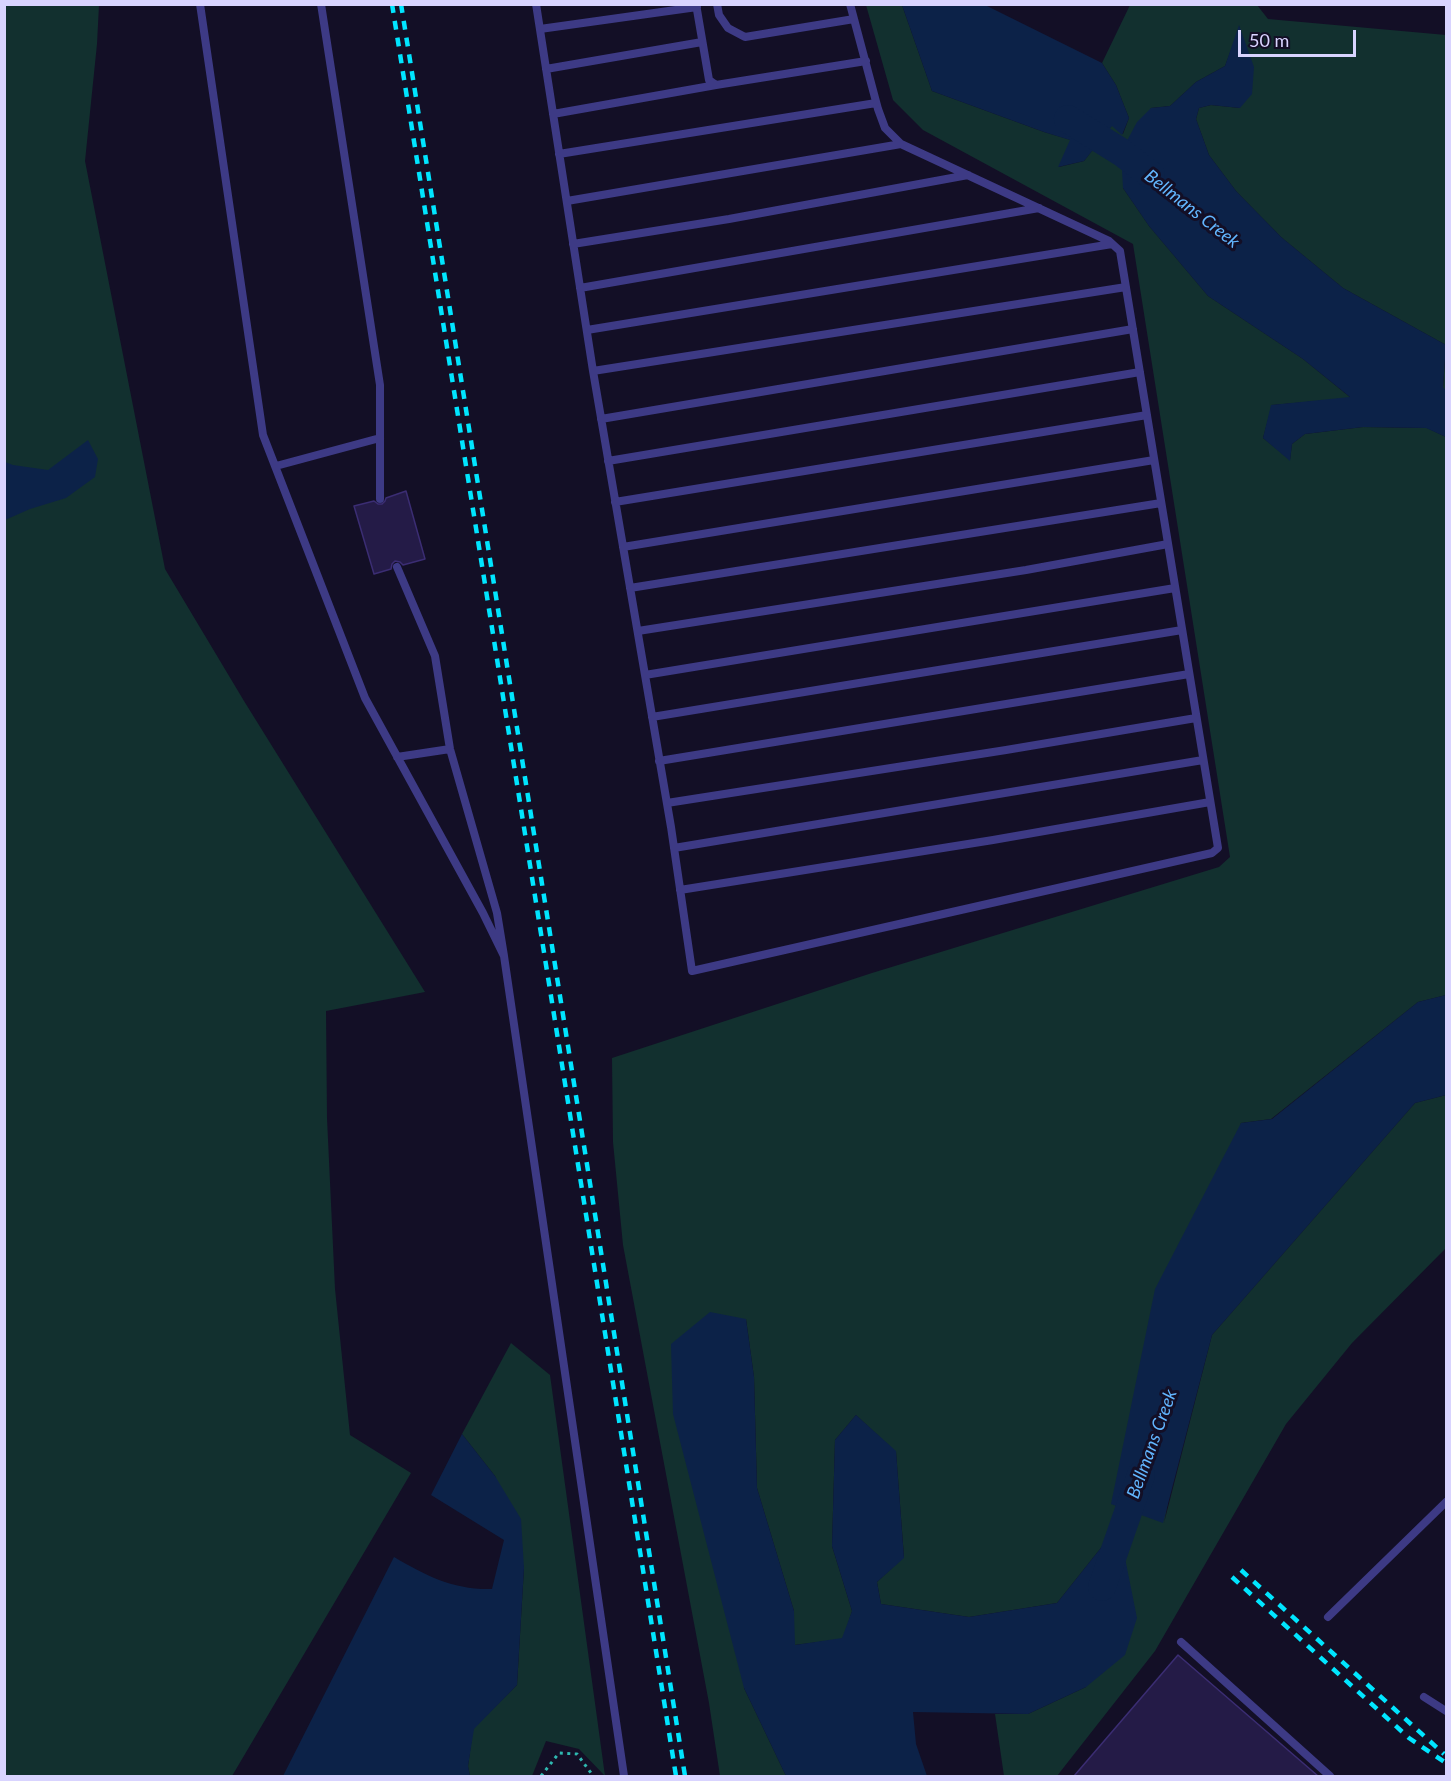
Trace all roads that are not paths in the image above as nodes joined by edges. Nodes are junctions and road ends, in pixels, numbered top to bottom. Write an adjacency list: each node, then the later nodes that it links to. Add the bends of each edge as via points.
1 (200, 4): 33 (lane, via 263,435)
2 (321, 4): 30 (lane, via 380,385)
3 (536, 4): 8 (lane)
4 (717, 4): 7 (lane, via 718,15 728,28 745,37)
5 (850, 4): 7 (lane)
6 (697, 6): 8 (lane); 9 (lane)
7 (854, 19): 10 (lane)
8 (540, 29): 11 (lane)
9 (702, 42): 11 (lane); 12 (lane, via 709,80)
10 (866, 61): 12 (lane); 13 (lane)
11 (546, 69): 14 (lane)
12 (716, 85): 14 (lane)
13 (876, 103): 15 (lane, via 885,128); 16 (lane)
14 (553, 114): 16 (lane)
15 (901, 144): 17 (lane); 18 (lane)
16 (560, 154): 18 (lane)
17 (968, 175): 19 (lane); 20 (lane)
18 (567, 201): 20 (lane)
19 (1039, 208): 21 (lane); 23 (lane)
20 (573, 244): 23 (lane)
21 (1112, 244): 22 (lane, via 1120,251); 25 (lane)
22 (1126, 287): 24 (lane); 26 (lane)
23 (580, 288): 25 (lane)
24 (1133, 329): 27 (lane); 29 (lane)
25 (587, 330): 26 (lane)
26 (593, 371): 29 (lane)
27 (1140, 372): 28 (lane); 32 (lane)
28 (1147, 415): 31 (lane); 35 (lane)
29 (601, 419): 32 (lane)
30 (380, 438): 33 (lane); 34 (lane)
31 (1154, 460): 36 (lane); 38 (lane)
32 (608, 461): 35 (lane)
33 (276, 466): 49 (lane, via 365,698)
34 (380, 499)
35 (615, 502): 38 (lane)
36 (1161, 503): 37 (lane); 40 (lane)
37 (1168, 544): 41 (lane); 43 (lane)
38 (623, 547): 40 (lane)
39 (397, 567): 48 (lane, via 435,656)
40 (630, 588): 43 (lane)
41 (1175, 588): 42 (lane); 45 (lane)
42 (1182, 630): 44 (lane); 46 (lane)
43 (638, 631): 45 (lane)
44 (1189, 674): 47 (lane); 51 (lane)
45 (645, 675): 46 (lane)
46 (652, 717): 51 (lane)
47 (1196, 718): 50 (lane); 52 (lane)
48 (450, 749): 49 (lane); 56 (lane, via 498,913)
49 (397, 757): 56 (lane)
50 (1203, 760): 53 (lane); 54 (lane)
51 (660, 761): 52 (lane)
52 (667, 802): 54 (lane)
53 (1210, 802): 55 (lane); 55 (lane, via 1218,848 1212,853 692,971)
54 (674, 848): 55 (lane)
55 (680, 890)
56 (504, 956): 62 (lane)
57 (1446, 1502): 58 (lane)
58 (1328, 1617)
59 (1181, 1642): 63 (lane)
60 (1424, 1697): 61 (lane)
61 (1446, 1711)
62 (624, 1776)
63 (1330, 1776)

